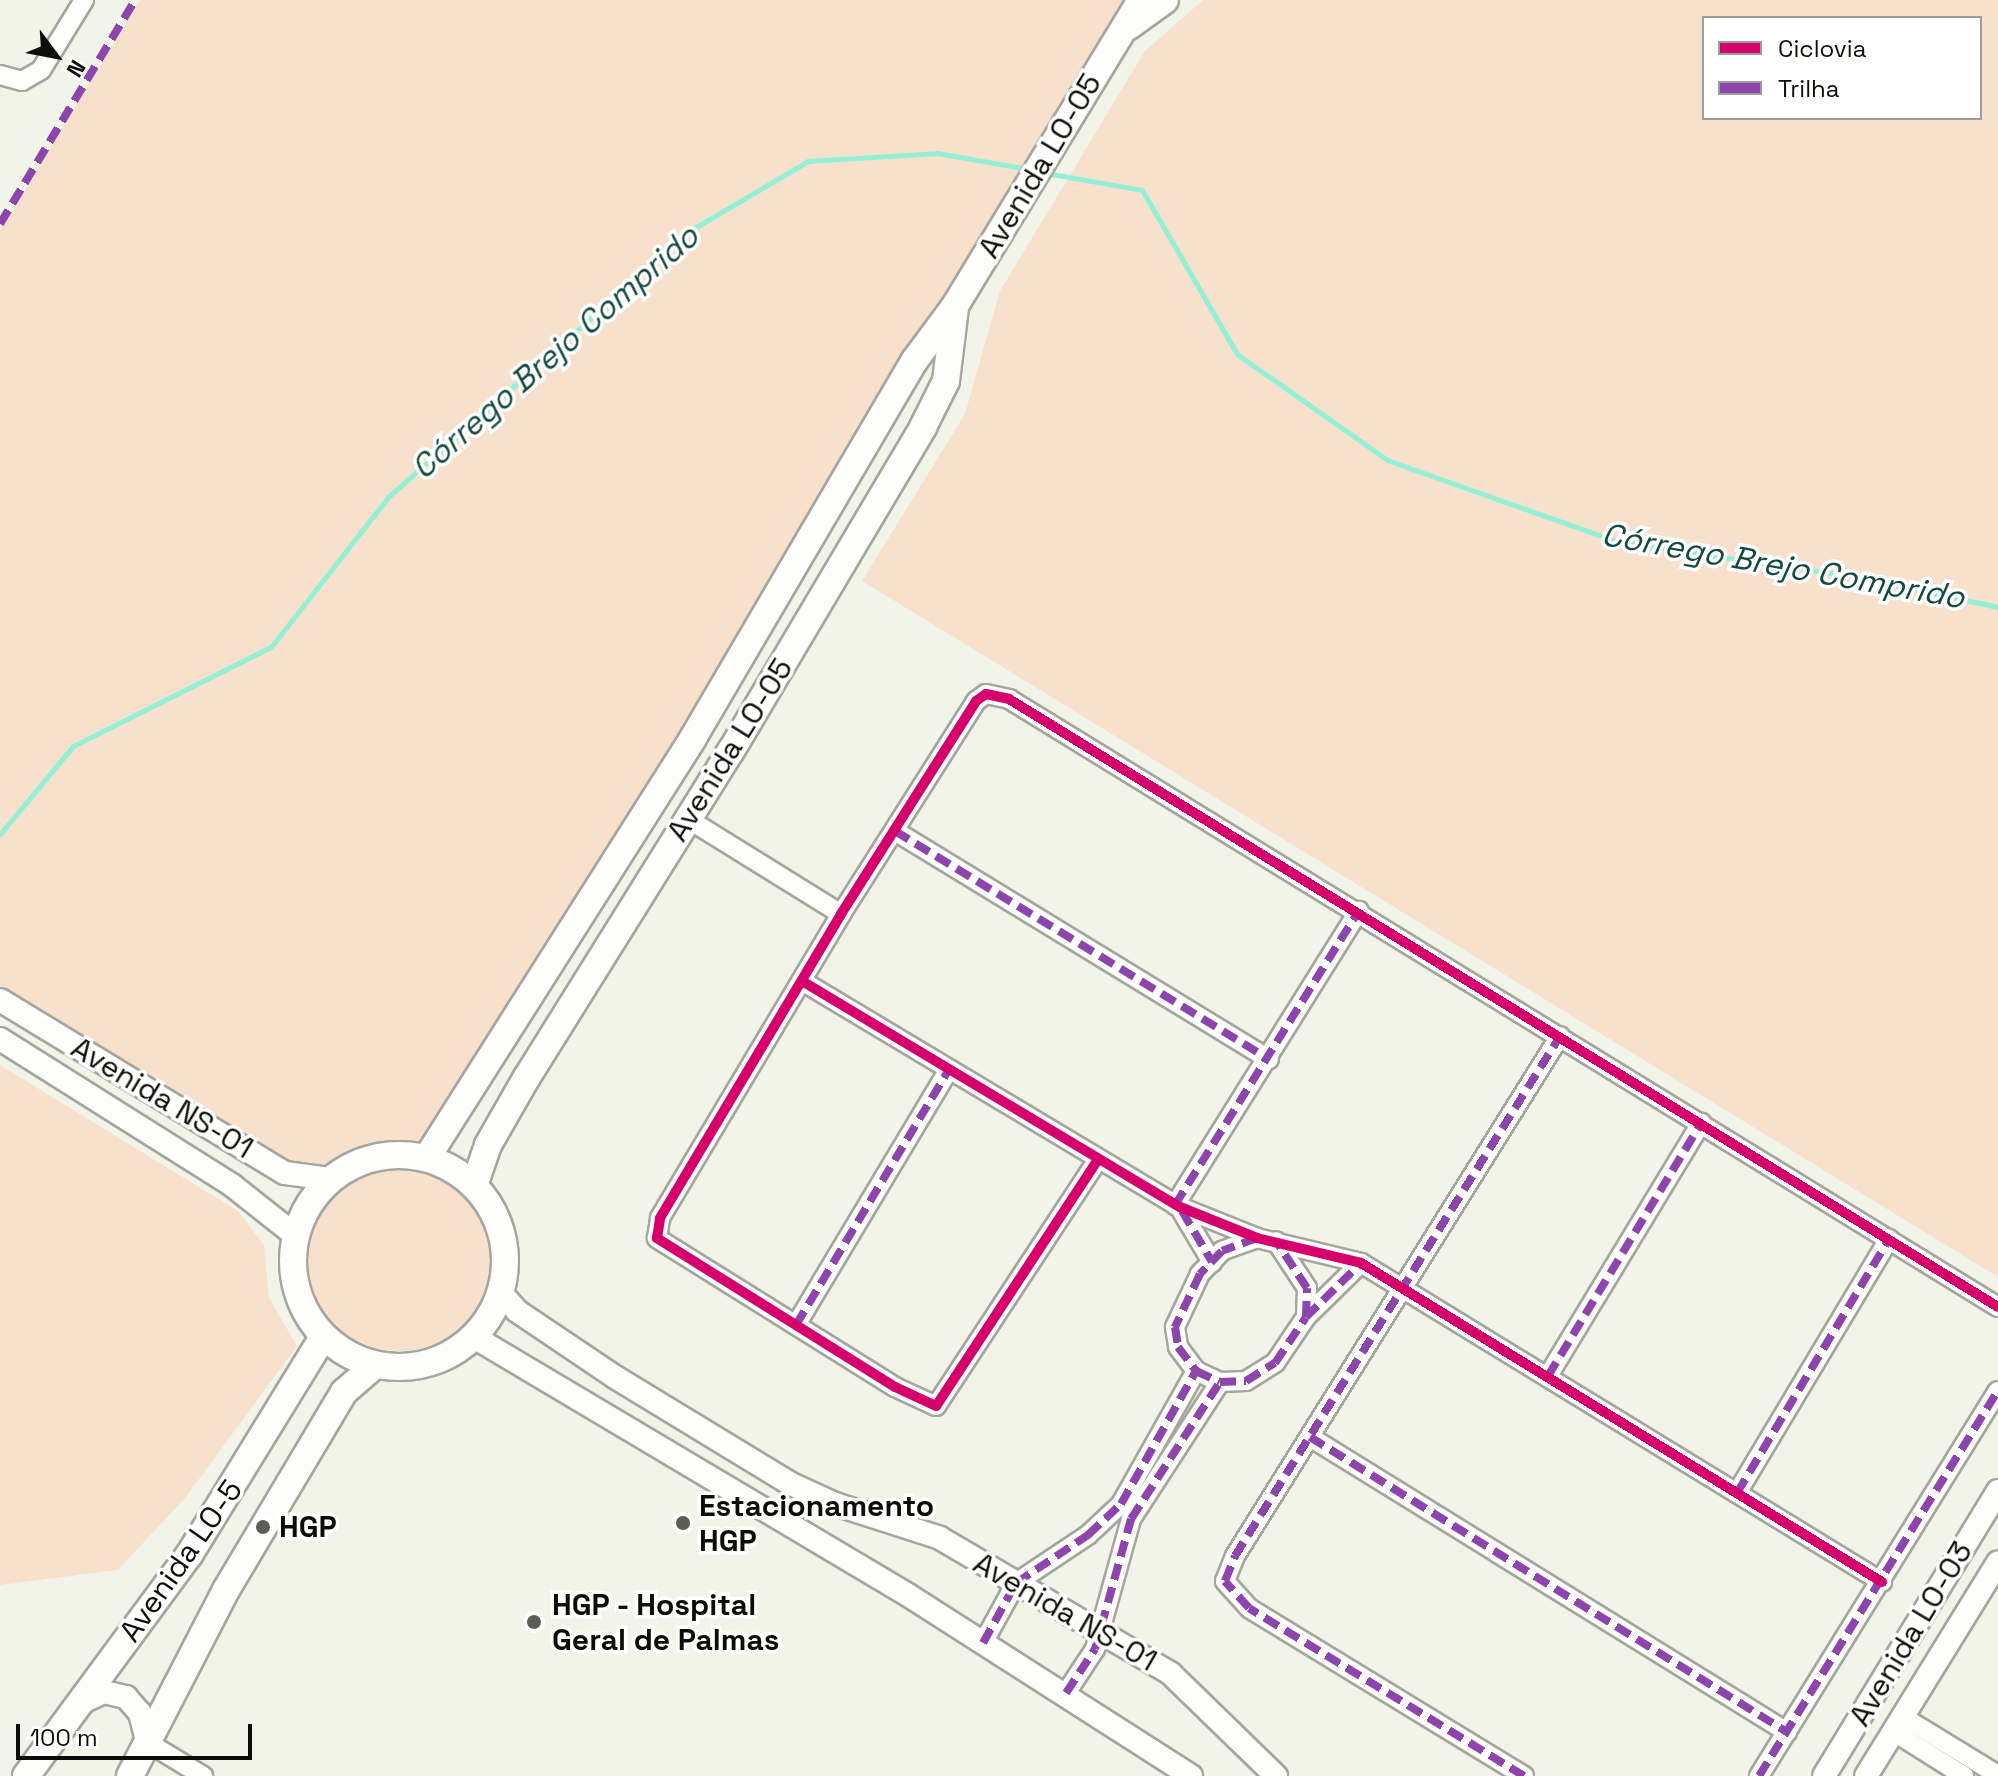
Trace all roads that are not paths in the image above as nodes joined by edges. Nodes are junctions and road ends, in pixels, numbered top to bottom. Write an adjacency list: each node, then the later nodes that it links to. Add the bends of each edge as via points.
1 (84, 0): 5 (street, via 32,77)
2 (1141, 0): 4 (main road, Avenida LO-05)
3 (1165, 0): 4 (main road, Avenida LO-05)
4 (1126, 28): 6 (main road, Avenida LO-05, via 1070,111)
5 (0, 75)
6 (955, 306): 7 (main road, Avenida LO-05, via 946,381 923,427); 18 (main road, Avenida LO-05, via 915,360 693,738)
7 (688, 819): 10 (street); 21 (main road, Avenida LO-05, via 527,1077 488,1145)
8 (895, 831): 9 (street, via 976,701 998,693); 10 (street); 15 (street)
9 (1359, 911): 13 (street); 15 (street)
10 (841, 914): 11 (street)
11 (802, 981): 16 (street); 32 (street, via 657,1230 662,1243)
12 (0, 1000): 20 (street, Avenida NS-01, via 285,1173)
13 (1560, 1036): 17 (street); 28 (street)
14 (0, 1039): 23 (street, Avenida NS-01, via 233,1186)
15 (1269, 1059): 22 (street)
16 (948, 1071): 19 (street); 32 (street)
17 (1701, 1123): 25 (street); 37 (street)
18 (428, 1156): 20 (main road, via 377,1155); 21 (main road)
19 (1097, 1161): 22 (street); 32 (street, via 942,1403 926,1405)
20 (330, 1179): 23 (main road, via 308,1204)
21 (475, 1183): 29 (main road, via 490,1200 504,1247)
22 (1177, 1206): 24 (street); 26 (street)
23 (295, 1235): 33 (main road, via 296,1290 305,1314)
24 (1266, 1239): 26 (street, via 1222,1251); 27 (street); 31 (street, via 1307,1288)
25 (1889, 1239): 30 (street); 42 (street)
26 (1212, 1262): 36 (street, via 1200,1274 1175,1327 1178,1347)
27 (1361, 1263): 28 (street); 31 (street)
28 (1400, 1287): 37 (street); 40 (street)
29 (501, 1293): 34 (main road); 45 (street, Avenida NS-01, via 517,1311 580,1354 789,1483 940,1538)
30 (1998, 1307)
31 (1306, 1317): 38 (street, via 1275,1363 1246,1381)
32 (796, 1325)
33 (323, 1337): 35 (main road, via 346,1355); 49 (main road, Avenida LO-5, via 223,1505)
34 (474, 1337): 35 (main road, via 441,1361); 47 (street)
35 (374, 1366): 52 (main road, Avenida LO-5, via 357,1376 337,1404 226,1590)
36 (1196, 1371): 38 (street); 45 (street, via 1121,1504 1088,1535)
37 (1548, 1376): 42 (street)
38 (1220, 1382): 46 (street, via 1131,1519)
39 (1998, 1391): 44 (street)
40 (1310, 1437): 51 (street); 59 (street, via 1235,1556 1225,1581 1249,1608)
41 (1998, 1491): 61 (street, Avenida LO-03)
42 (1737, 1493): 44 (street)
43 (1998, 1562): 50 (street, Avenida LO-03)
44 (1882, 1582): 51 (street)
45 (1016, 1583): 46 (street, Avenida NS-01); 47 (street)
46 (1099, 1630): 48 (street, via 1089,1664); 58 (street, Avenida NS-01, via 1170,1673)
47 (983, 1643): 48 (street)
48 (1066, 1693): 57 (street)
49 (76, 1705): 52 (street, via 104,1692 126,1697 140,1713); 54 (main road, Avenida LO-5)
50 (1898, 1724): 53 (street); 62 (street, Avenida LO-03); 63 (street)
51 (1787, 1732): 60 (street)
52 (147, 1742): 55 (main road, Avenida LO-5); 56 (street)
53 (1998, 1775)
54 (26, 1776)
55 (130, 1776)
56 (203, 1776)
57 (1191, 1776)
58 (1276, 1776)
59 (1524, 1776)
60 (1759, 1776)
61 (1824, 1776)
62 (1866, 1776)
63 (1964, 1776)

